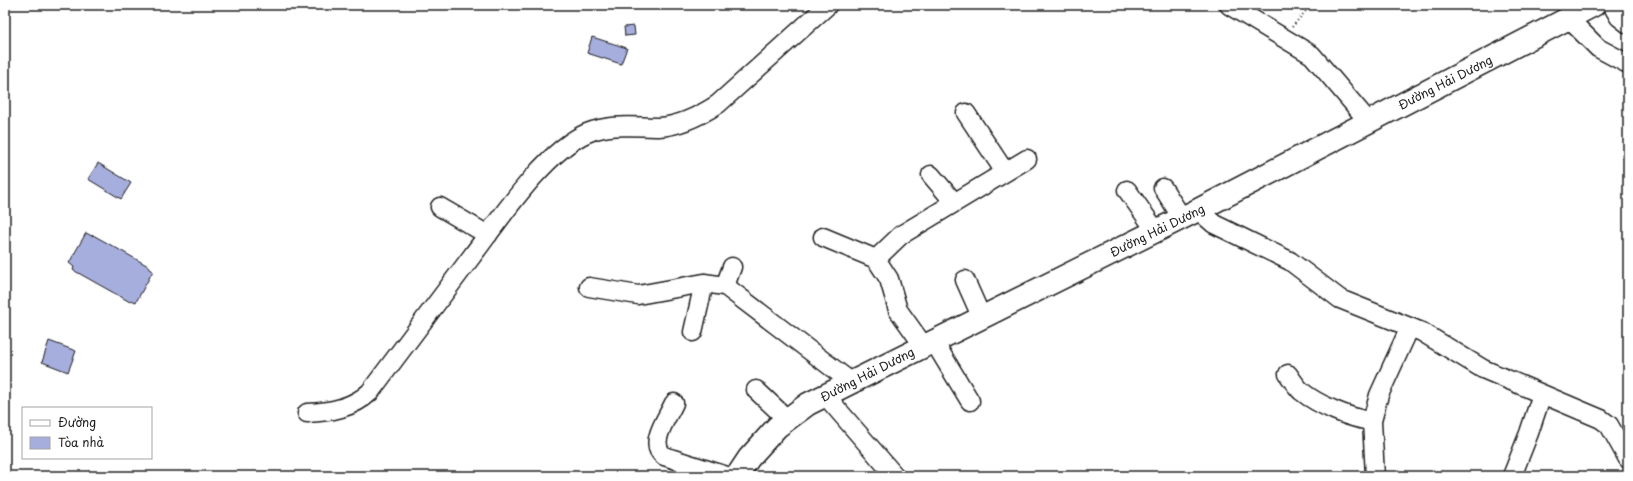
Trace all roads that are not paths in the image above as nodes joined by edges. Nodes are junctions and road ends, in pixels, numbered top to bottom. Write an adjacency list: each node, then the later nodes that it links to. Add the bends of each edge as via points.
1 (828, 5): 19 (street, via 704,114 661,127 603,128 587,133 563,146 544,165)
2 (1229, 5): 9 (street, via 1312,55)
3 (1594, 5): 5 (highway, Đường Hải Dương)
4 (1612, 5): 6 (street, via 1619,17)
5 (1568, 18): 7 (street, via 1598,48); 9 (highway, Đường Hải Dương)
6 (1628, 24)
7 (1628, 64)
8 (966, 113): 11 (street)
9 (1368, 121): 17 (highway, Đường Hải Dương)
10 (1027, 159): 11 (street)
11 (1005, 172): 15 (street)
12 (931, 175): 15 (street)
13 (1164, 188): 17 (street)
14 (1127, 190): 18 (street)
15 (954, 202): 21 (street, via 900,235)
16 (440, 207): 19 (street)
17 (1190, 214): 18 (highway, Đường Hải Dương); 28 (street, via 1290,261 1340,299)
18 (1156, 231): 27 (highway, Đường Hải Dương)
19 (488, 235): 38 (street, via 370,392 362,399 342,408 330,412)
20 (823, 238): 21 (street)
21 (876, 260): 30 (street, via 889,279 898,310)
22 (732, 267): 25 (street)
23 (965, 280): 27 (street)
24 (704, 283): 25 (street); 26 (street, via 638,295); 29 (street)
25 (725, 286): 32 (street)
26 (589, 287)
27 (982, 316): 30 (highway, Đường Hải Dương)
28 (1410, 327): 34 (street, via 1428,335 1483,369); 40 (street, via 1379,395)
29 (693, 332)
30 (928, 343): 32 (highway, Đường Hải Dương); 36 (street)
31 (1288, 374): 40 (street, via 1296,386 1315,400 1359,420)
32 (851, 382): 35 (highway, Đường Hải Dương)
33 (756, 390): 39 (street)
34 (1542, 394): 41 (street, via 1601,419 1609,425); 48 (street)
35 (825, 395): 39 (highway, Đường Hải Dương); 46 (street)
36 (970, 401)
37 (674, 403): 44 (street, via 659,436 657,446 660,453)
38 (307, 413)
39 (787, 419): 45 (highway, Đường Hải Dương, via 776,427)
40 (1372, 421): 47 (street)
41 (1628, 459)
42 (657, 465): 43 (street)
43 (695, 476)
44 (727, 476)
45 (737, 476)
46 (895, 476)
47 (1375, 476)
48 (1512, 476)

